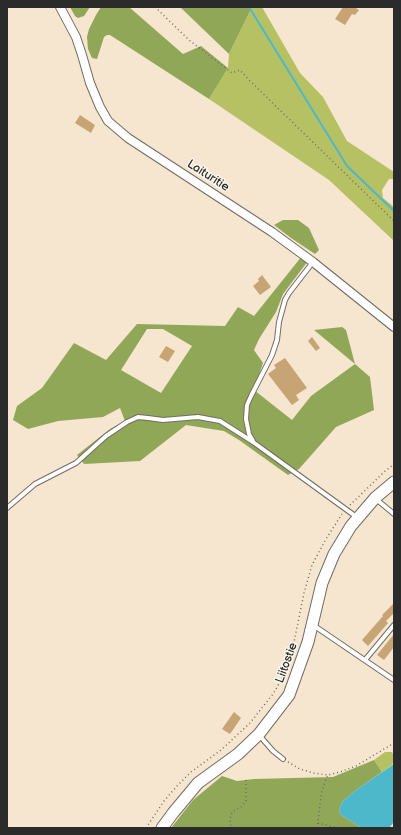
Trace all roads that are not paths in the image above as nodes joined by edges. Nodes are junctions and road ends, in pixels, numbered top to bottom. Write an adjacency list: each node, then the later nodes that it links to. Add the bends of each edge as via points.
1 (60, 7): 2 (street, Laituritie, via 76,37 90,83 108,121 128,138 272,232)
2 (313, 262): 3 (street, Laituritie); 4 (lane, via 285,300 272,355 247,405 246,419)
3 (394, 327)
4 (253, 442): 7 (lane, via 220,422 198,417 163,420 138,417 106,436 76,463 35,484); 9 (lane)
5 (394, 482): 6 (street, Liitostie)
6 (375, 498): 8 (lane); 9 (street, Liitostie)
7 (7, 508)
8 (394, 514)
9 (358, 518): 10 (street, Liitostie, via 334,554 322,583)
10 (312, 625): 12 (lane); 14 (street, Liitostie, via 289,695)
11 (394, 626): 12 (lane)
12 (365, 660): 13 (lane)
13 (394, 680)
14 (259, 734): 15 (lane); 16 (street, Liitostie, via 238,754 198,783)
15 (283, 759)
16 (162, 828)

